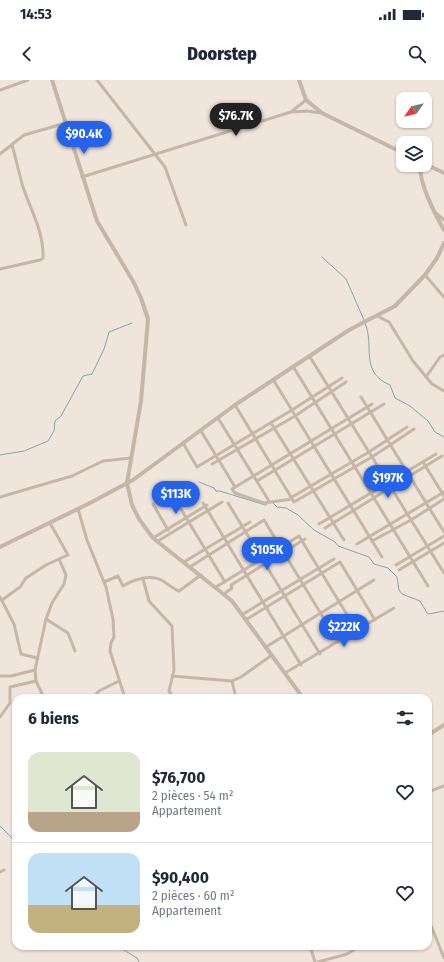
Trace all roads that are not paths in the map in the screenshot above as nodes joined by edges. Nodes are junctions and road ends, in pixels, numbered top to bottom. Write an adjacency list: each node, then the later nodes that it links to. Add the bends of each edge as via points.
1 (28, 80): 5 (street)
2 (52, 80): 9 (street)
3 (97, 80): 13 (street)
4 (299, 80): 6 (street)
5 (0, 90)
6 (306, 100): 7 (street); 8 (street)
7 (291, 112): 8 (street); 13 (street)
8 (322, 113): 11 (street)
9 (66, 123): 10 (street, via 24,135); 17 (street)
10 (12, 145): 12 (street); 23 (street, via 24,187 38,222 43,246 42,258)
11 (396, 150)
12 (0, 154)
13 (154, 154): 17 (street); 20 (street, via 165,167)
14 (432, 167): 16 (street)
15 (420, 172): 18 (street)
16 (444, 173)
17 (82, 177): 72 (street, via 97,221 133,281 148,319 141,401)
18 (435, 212): 19 (street); 21 (street)
19 (444, 220)
20 (186, 225)
21 (444, 230)
22 (444, 243): 24 (street)
23 (0, 269)
24 (425, 274): 25 (street); 26 (street, via 395,306)
25 (444, 297)
26 (377, 316): 28 (street); 30 (street, via 389,322)
27 (444, 356): 30 (street, via 440,357)
28 (310, 357): 29 (street); 34 (street)
29 (294, 368): 32 (street); 38 (street)
30 (426, 377): 35 (street)
31 (342, 378): 34 (street)
32 (274, 381): 42 (street); 44 (street)
33 (346, 382): 36 (street)
34 (328, 387): 36 (street); 38 (street)
35 (444, 391)
36 (331, 392): 39 (street); 48 (street)
37 (361, 397): 43 (street)
38 (312, 398): 39 (street); 44 (street)
39 (315, 402): 46 (street); 54 (street)
40 (372, 404): 43 (street)
41 (384, 404): 45 (street)
42 (235, 405): 47 (street); 56 (street)
43 (367, 407): 45 (street); 48 (street)
44 (292, 410): 46 (street); 49 (street)
45 (370, 412): 50 (street); 59 (street)
46 (295, 416): 52 (street); 60 (street)
47 (218, 418): 55 (street); 62 (street)
48 (348, 419): 50 (street); 54 (street)
49 (271, 423): 52 (street); 56 (street)
50 (352, 424): 57 (street); 66 (street)
51 (407, 427): 59 (street)
52 (274, 428): 58 (street); 67 (street)
53 (414, 429): 63 (street)
54 (332, 430): 57 (street); 60 (street)
55 (201, 431): 61 (street); 69 (street)
56 (253, 434): 58 (street); 62 (street)
57 (335, 434): 64 (street); 75 (street)
58 (256, 438): 65 (street); 78 (street)
59 (387, 440): 63 (street); 66 (street)
60 (311, 442): 64 (street); 67 (street)
61 (183, 443): 69 (street, via 197,467); 88 (street)
62 (234, 444): 65 (street); 69 (street)
63 (390, 445): 71 (street); 82 (street)
64 (314, 447): 73 (street); 83 (street)
65 (237, 449): 74 (street); 84 (street)
66 (369, 452): 71 (street); 75 (street)
67 (291, 454): 73 (street); 78 (street)
68 (436, 454): 76 (street)
69 (216, 456): 74 (street)
70 (442, 456): 79 (street)
71 (372, 457): 80 (street); 89 (street)
72 (131, 458): 88 (street); 96 (street, via 103,461 72,476)
73 (294, 459): 81 (street); 90 (street)
74 (219, 460): 77 (street); 91 (street)
75 (352, 462): 80 (street); 83 (street)
76 (423, 462): 79 (street); 82 (street)
77 (212, 464)
78 (272, 465): 81 (street); 84 (street)
79 (426, 466): 85 (street); 95 (street)
80 (355, 467): 86 (street); 94 (street)
81 (275, 470): 87 (street); 97 (street)
82 (407, 471): 85 (street); 89 (street)
83 (331, 474): 86 (street); 90 (street)
84 (254, 476): 87 (street); 91 (street)
85 (410, 476): 92 (street); 104 (street)
86 (334, 479): 93 (street); 105 (street)
87 (257, 481): 100 (street)
88 (127, 483): 107 (street); 129 (street, via 132,505)
89 (388, 483): 92 (street); 94 (street)
90 (310, 486): 93 (street); 97 (street)
91 (235, 488): 100 (street, via 232,489 235,493 264,503)
92 (391, 488): 98 (street); 110 (street)
93 (313, 491): 97 (street, via 294,502); 112 (street)
94 (371, 493): 98 (street); 105 (street)
95 (444, 495): 104 (street); 106 (street)
96 (0, 497)
97 (292, 498): 100 (street)
98 (374, 498): 109 (street); 119 (street)
99 (176, 501): 111 (street)
100 (269, 501)
101 (222, 502): 108 (street)
102 (228, 503): 120 (street)
103 (152, 504): 122 (street)
104 (427, 504): 106 (street); 110 (street)
105 (350, 505): 109 (street); 112 (street)
106 (430, 508): 113 (street); 125 (street)
107 (78, 509): 116 (street); 165 (street)
108 (208, 511): 111 (street, via 205,505); 114 (street); 130 (street)
109 (354, 511): 117 (street); 128 (street)
110 (408, 515): 113 (street); 119 (street)
111 (186, 518): 114 (street); 122 (street)
112 (330, 518): 117 (street); 118 (street)
113 (411, 520): 123 (street); 139 (street)
114 (189, 522): 126 (street); 141 (street)
115 (250, 522): 120 (street)
116 (50, 523): 138 (street); 148 (street, via 68,555)
117 (333, 523): 121 (street); 132 (street)
118 (319, 524)
119 (391, 525): 123 (street); 128 (street)
120 (243, 527): 124 (street); 130 (street)
121 (325, 528)
122 (168, 529): 126 (street); 129 (street)
123 (394, 530): 133 (street); 146 (street)
124 (246, 532): 135 (street); 140 (street, via 264,520); 149 (street)
125 (444, 532)
126 (170, 534): 134 (street)
127 (444, 536): 139 (street)
128 (370, 537): 133 (street); 137 (street)
129 (153, 538): 134 (street)
130 (224, 538): 135 (street); 141 (street)
131 (304, 540): 140 (street, via 299,536); 143 (street); 155 (street)
132 (344, 540)
133 (372, 541): 145 (street)
134 (158, 542): 150 (street)
135 (227, 543): 144 (street); 156 (street)
136 (444, 543): 142 (street)
137 (357, 544)
138 (0, 546)
139 (427, 546): 142 (street); 146 (street)
140 (281, 548): 143 (street); 149 (street)
141 (205, 550): 144 (street); 150 (street)
142 (430, 551): 151 (street); 159 (street)
143 (284, 552): 152 (street); 163 (street)
144 (209, 555): 154 (street); 166 (street)
145 (382, 557)
146 (410, 557): 151 (street); 153 (street)
147 (334, 558): 155 (street)
148 (59, 559): 174 (street, via 26,578 20,587); 182 (street, via 66,575)
149 (262, 559): 152 (street); 156 (street)
150 (184, 562): 154 (street)
151 (413, 562): 157 (street); 168 (street)
152 (265, 564): 161 (street); 171 (street)
153 (396, 565)
154 (190, 567): 160 (street)
155 (318, 568): 158 (street); 163 (street)
156 (244, 570): 161 (street); 166 (street)
157 (399, 570)
158 (321, 573): 167 (street); 170 (street, via 340,562); 176 (street)
159 (444, 573)
160 (201, 575): 162 (street, via 179,591 161,580); 169 (street)
161 (247, 575): 172 (street, via 231,585 232,588); 175 (street)
162 (143, 579): 165 (street, via 123,586 118,576); 197 (street, via 149,601 172,626)
163 (300, 579): 167 (street); 171 (street)
164 (374, 580): 170 (street)
165 (104, 582): 199 (street, via 113,619 114,638 110,643 110,651)
166 (225, 582): 169 (street)
167 (303, 584): 173 (street); 179 (street)
168 (428, 586)
169 (216, 587): 172 (street)
170 (358, 590): 176 (street); 183 (street)
171 (281, 591): 173 (street); 175 (street)
172 (224, 594): 180 (street)
173 (284, 596): 177 (street); 184 (street)
174 (1, 599): 192 (street, via 16,631 21,654)
175 (263, 602): 177 (street); 180 (street)
176 (339, 602): 179 (street); 185 (street)
177 (266, 607): 181 (street); 186 (street)
178 (394, 608): 183 (street)
179 (321, 613): 184 (street); 187 (street)
180 (243, 614): 181 (street)
181 (247, 619): 188 (street)
182 (46, 620): 189 (street, via 68,633); 192 (street)
183 (375, 620): 185 (street)
184 (302, 625): 186 (street); 190 (street)
185 (357, 631): 187 (street)
186 (284, 636): 188 (street); 193 (street)
187 (338, 642): 190 (street)
188 (266, 647): 191 (street)
189 (75, 651)
190 (320, 654): 193 (street)
191 (272, 655): 195 (street); 200 (street, via 242,677)
192 (37, 658): 194 (street)
193 (301, 664): 195 (street)
194 (35, 670): 196 (street); 198 (street)
195 (285, 673): 206 (street)
196 (0, 676)
197 (172, 676): 200 (street); 204 (street)
198 (36, 681): 201 (street); 207 (street, via 10,687 10,703)
199 (119, 681): 202 (street); 203 (street)
200 (232, 681): 205 (street)
201 (42, 694)
202 (96, 694)
203 (124, 694)
204 (171, 694)
205 (235, 694)
206 (300, 694)
207 (0, 717)
208 (444, 725): 209 (street)
209 (432, 732)
210 (444, 786): 211 (street)
211 (432, 790)
212 (4, 870): 213 (street)
213 (0, 872)
214 (432, 931): 217 (street)
215 (311, 950): 218 (street)
216 (354, 950): 219 (street)
217 (444, 958)
218 (315, 962)
219 (318, 962)

